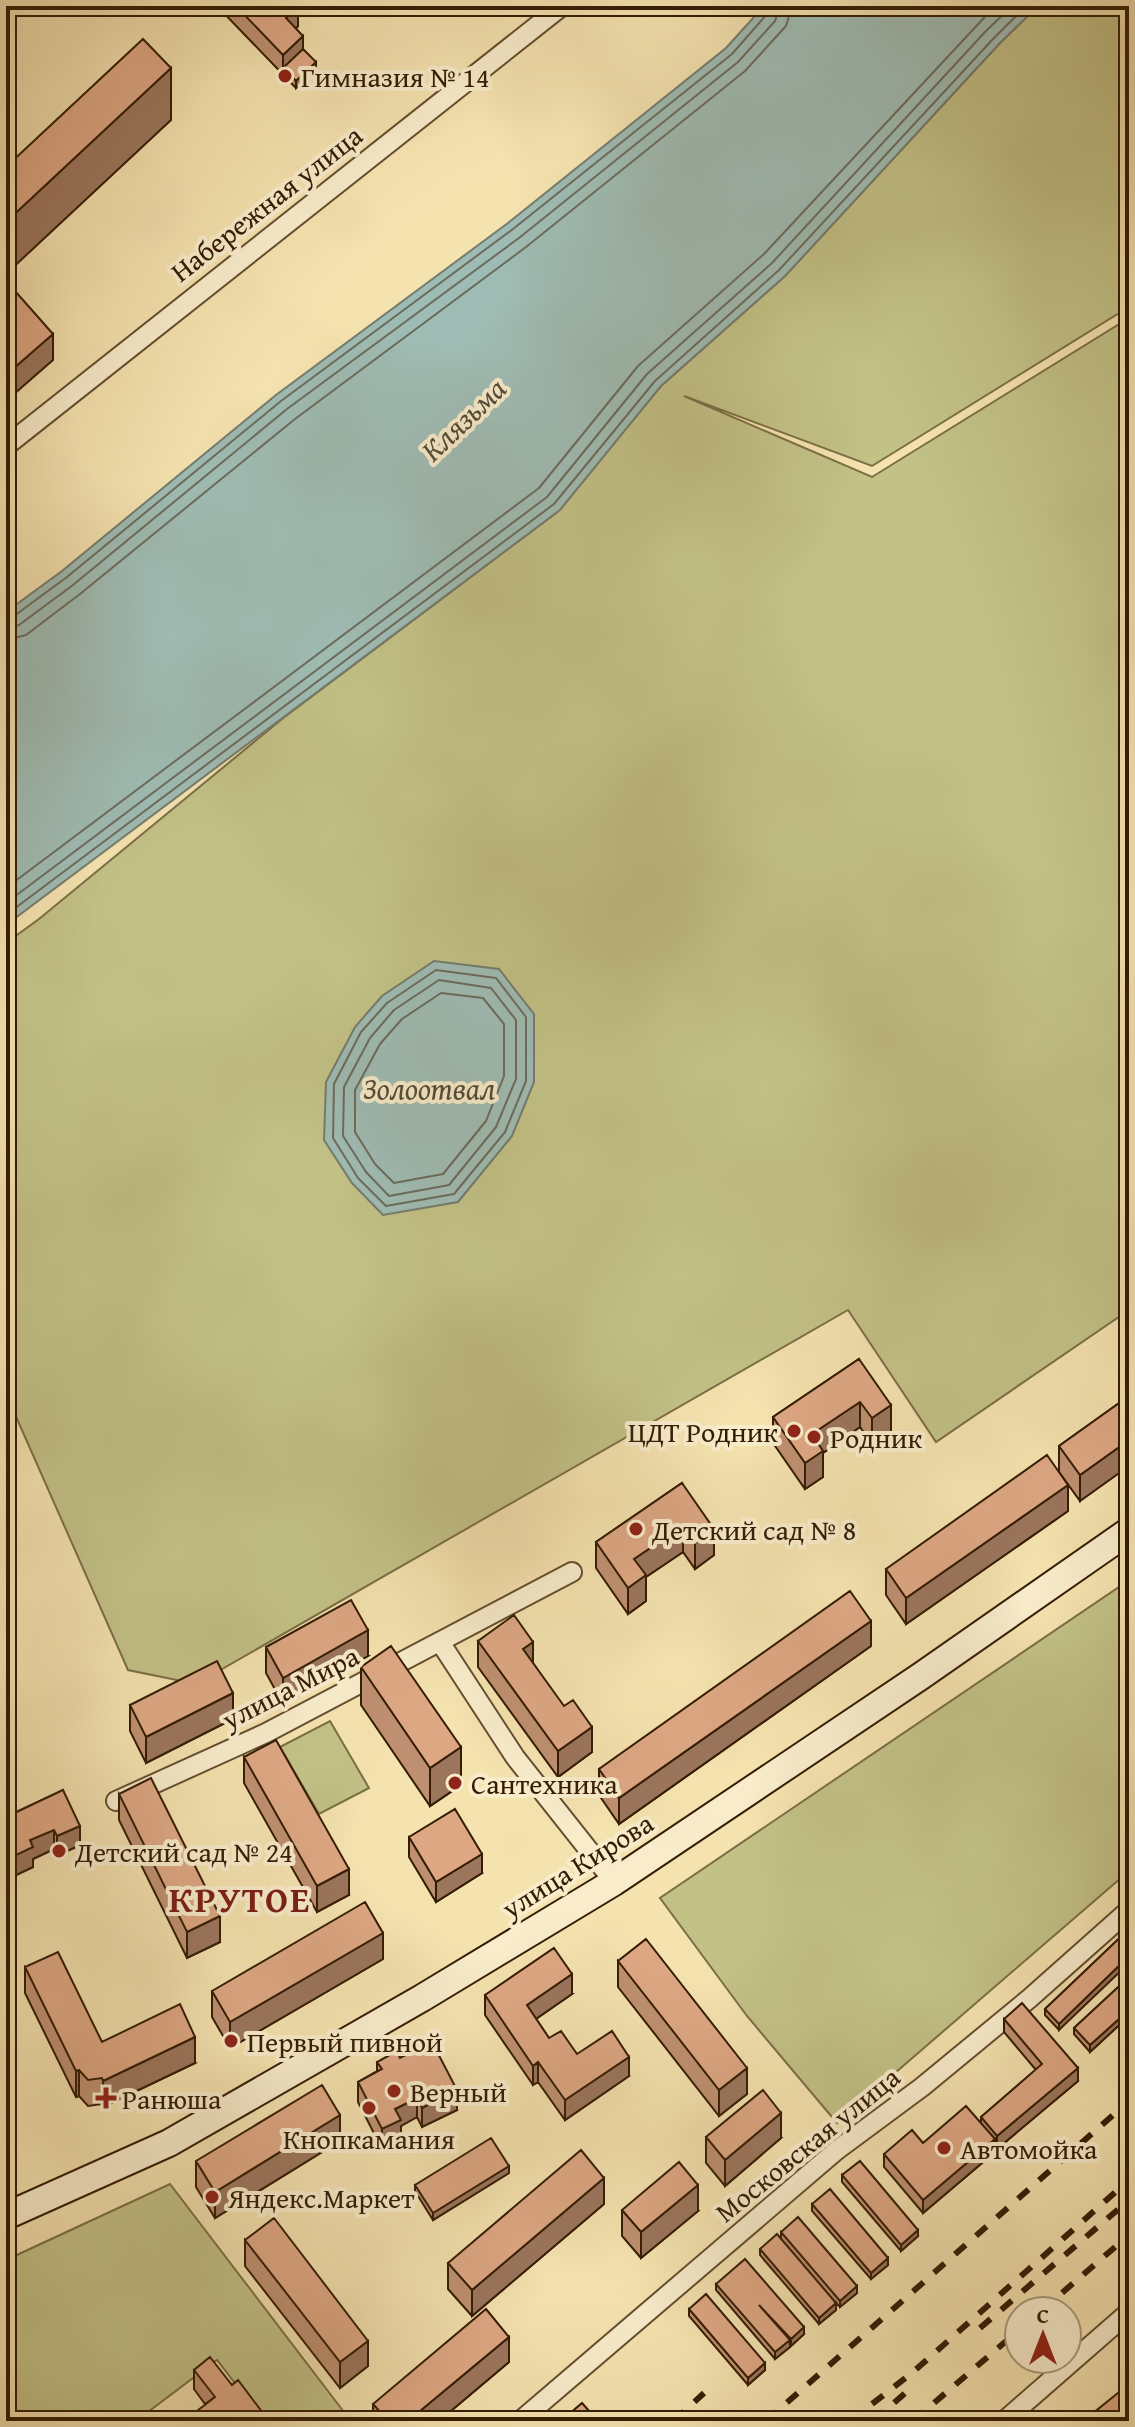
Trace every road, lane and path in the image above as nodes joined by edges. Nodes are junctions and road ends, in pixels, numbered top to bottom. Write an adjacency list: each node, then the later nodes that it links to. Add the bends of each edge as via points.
1 (562, 6): 2 (street, Набережная улица)
2 (6, 446)
3 (1129, 1531): 7 (street, улица Кирова)
4 (572, 1572): 5 (street, улица Мира)
5 (440, 1642): 6 (street, улица Мира, via 266,1733); 7 (street, via 515,1757)
6 (116, 1801)
7 (614, 1882): 9 (street, улица Кирова, via 169,2143)
8 (1129, 1910): 11 (street, Московская улица)
9 (6, 2216)
10 (1129, 2312): 12 (street)
11 (520, 2421)
12 (1004, 2421)

